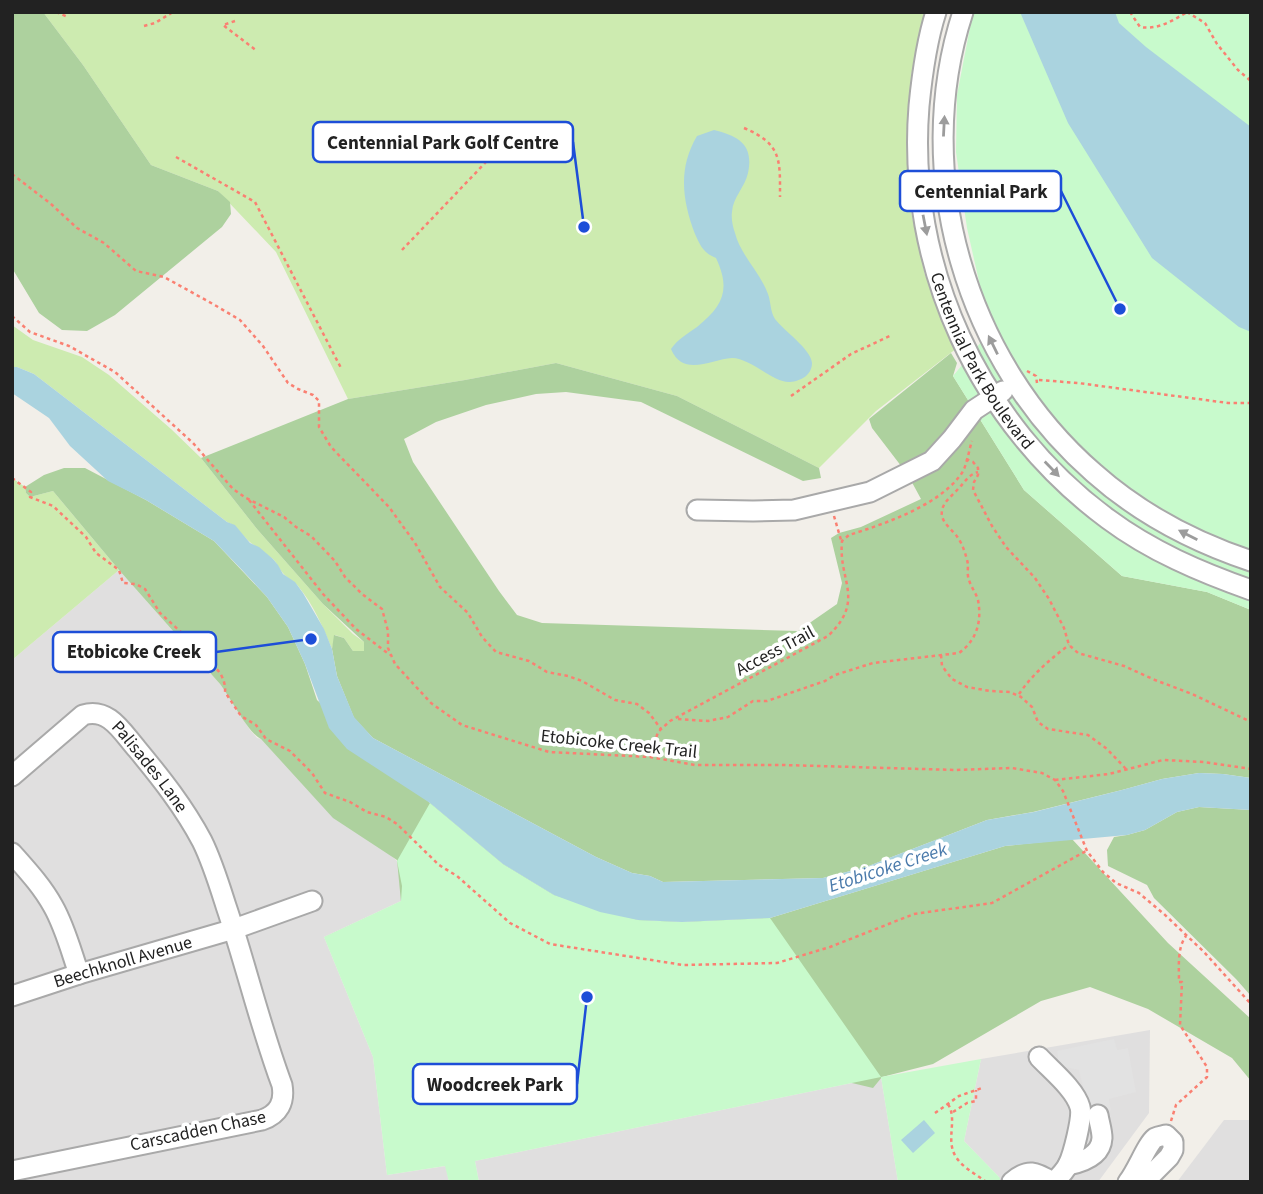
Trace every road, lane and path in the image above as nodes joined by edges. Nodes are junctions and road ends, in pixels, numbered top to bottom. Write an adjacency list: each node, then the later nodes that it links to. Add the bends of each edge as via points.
1 (56, 12): 7 (path)
2 (173, 12): 9 (path)
3 (936, 12): 25 (street, Centennial Park Boulevard, one-way to 25, via 922,76 917,134 922,209 953,322)
4 (963, 12): 21 (street, Centennial Park Boulevard, one-way to 4, via 997,353 978,313 948,203 946,98)
5 (1130, 12): 6 (path, via 1140,27 1147,28 1162,26)
6 (1187, 12): 11 (path, via 1205,23 1217,44)
7 (68, 17)
8 (235, 21): 10 (path, via 223,25)
9 (144, 26)
10 (257, 51)
11 (1251, 81)
12 (744, 128): 16 (path, via 774,149 780,164)
13 (176, 157): 20 (path, via 256,202)
14 (486, 162): 17 (path)
15 (12, 174): 43 (path, via 136,271 164,277 240,320 288,383 319,401 319,427 331,447 389,507 440,587 468,613 495,652 582,681 615,700 637,704)
16 (780, 197)
17 (402, 250)
18 (12, 316): 31 (path, via 30,332 69,346 114,372)
19 (892, 335): 24 (path, via 851,354)
20 (341, 368)
21 (1019, 376): 22 (path, via 1033,373); 25 (street); 35 (street, Centennial Park Boulevard, one-way to 21, via 1155,518 1095,474 1048,426)
22 (1037, 380): 23 (path); 26 (path)
23 (1039, 391)
24 (791, 396)
25 (993, 398): 32 (street, via 974,410 932,461 870,492); 36 (street, Centennial Park Boulevard, one-way to 36, via 1050,468 1108,519 1165,554)
26 (1251, 403)
27 (974, 433): 28 (path)
28 (967, 459): 29 (path); 34 (path, via 959,477 929,502)
29 (978, 472): 37 (path, via 974,491 992,526 1049,599); 38 (path, via 949,497 942,514 968,562 979,617 975,638 959,653)
30 (12, 478): 49 (path, via 31,492 30,497 53,506 86,537 96,553 119,570 123,583 145,589 207,666 216,667 225,692 242,716 257,725 266,739 290,751 326,793 397,824 510,923 550,944 683,965 778,963 914,914 992,903)
31 (246, 498): 39 (path, Etobicoke Creek Trail, via 323,594 356,629); 39 (path, via 311,536 345,577 382,609)
32 (830, 503): 33 (street, via 794,510); 34 (path, Access Trail)
33 (697, 510)
34 (842, 541): 41 (path, Access Trail, via 848,603 839,625 828,636)
35 (1251, 561)
36 (1251, 590)
37 (1069, 645): 40 (path); 42 (path, via 1078,653 1125,666)
38 (941, 655): 40 (path, via 942,666 959,683); 41 (path, via 873,663 767,701 753,701 728,716 708,721)
39 (391, 656): 44 (path, Etobicoke Creek Trail, via 431,703 462,725 549,752)
40 (1018, 695): 46 (path, via 1048,729 1088,735)
41 (674, 719): 43 (path, Access Trail)
42 (1251, 722)
43 (661, 729): 44 (path)
44 (650, 757): 48 (path, Etobicoke Creek Trail, via 695,765 1012,768)
45 (1251, 769): 46 (path, via 1163,760)
46 (1127, 770): 48 (path)
47 (12, 776): 52 (street, Palisades Lane, via 83,715 99,713 110,718 191,820 213,866)
48 (1055, 780): 49 (path)
49 (1087, 851): 53 (path, via 1103,872 1152,903)
50 (12, 853): 54 (street, via 52,904)
51 (312, 901): 52 (street, Beechknoll Avenue)
52 (234, 929): 54 (street, Beechknoll Avenue); 66 (street, Carscadden Chase, via 282,1084 281,1107 262,1120)
53 (1186, 936): 56 (path); 64 (path, via 1181,947 1180,1025 1207,1067 1207,1076 1176,1105)
54 (79, 974): 55 (street, Beechknoll Avenue)
55 (12, 996)
56 (1251, 1004)
57 (1039, 1056): 65 (street, via 1071,1090 1081,1108)
58 (982, 1088): 59 (path)
59 (976, 1090): 60 (path); 61 (path, via 976,1101)
60 (948, 1104): 61 (path); 62 (path)
61 (953, 1112): 67 (path, via 950,1143 954,1154)
62 (935, 1113)
63 (1098, 1115): 65 (street, via 1102,1139 1097,1150 1087,1160)
64 (1169, 1137): 70 (street, via 1153,1140); 71 (street, via 1171,1153)
65 (1068, 1165): 69 (street)
66 (12, 1171)
67 (986, 1182)
68 (1012, 1182): 69 (street, via 1030,1172)
69 (1053, 1182)
70 (1128, 1182)
71 (1144, 1182)

